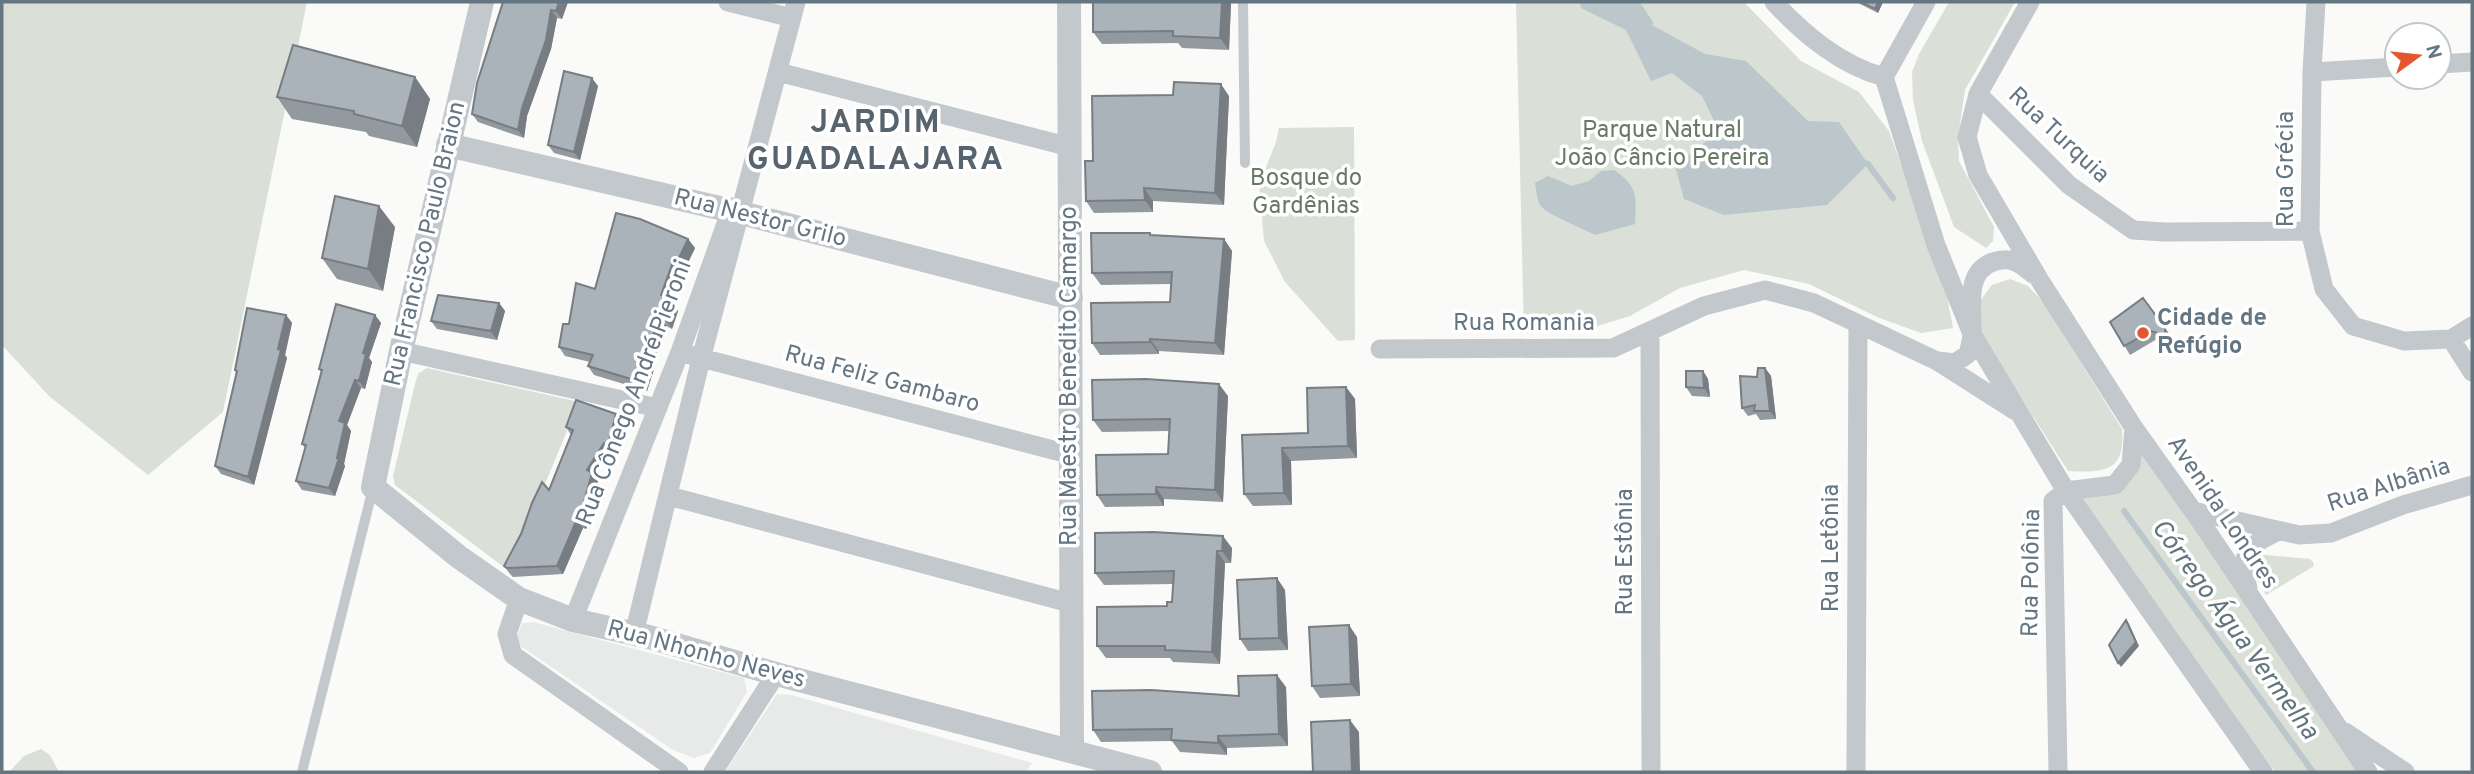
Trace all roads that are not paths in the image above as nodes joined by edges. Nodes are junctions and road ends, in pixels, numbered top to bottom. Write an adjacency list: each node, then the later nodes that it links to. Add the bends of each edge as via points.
1 (482, 2): 17 (street, Rua Francisco Paulo Braion)
2 (728, 2): 9 (street)
3 (1069, 2): 18 (street, Rua Maestro Benedito Camargo)
4 (1243, 2): 19 (lane)
5 (1774, 2): 15 (street, via 1799,29 1864,72)
6 (1926, 2): 15 (street)
7 (2030, 2): 16 (street, Avenida Londres)
8 (2316, 2): 14 (street, Rua Grécia)
9 (794, 10): 13 (street, Rua Cônego André Pieroni)
10 (2472, 62): 11 (street)
11 (2453, 63)
12 (2383, 68): 14 (street)
13 (778, 72): 18 (street); 20 (street, Rua Cônego André Pieroni, via 748,187)
14 (2312, 72): 21 (street, Rua Grécia)
15 (1884, 78): 27 (street, via 1936,245)
16 (1978, 94): 21 (street, Rua Turquia, via 2069,185 2133,230); 22 (street, Avenida Londres, via 1968,137 1978,175)
17 (449, 145): 20 (street, Rua Nestor Grilo); 30 (street, Rua Francisco Paulo Braion)
18 (1070, 147): 23 (street, Rua Maestro Benedito Camargo)
19 (1245, 163)
20 (735, 212): 23 (street, Rua Nestor Grilo); 31 (street, Rua Cônego André Pieroni); 32 (street, Rua Cônego André Pieroni)
21 (2310, 231): 28 (street, Rua Grécia, via 2324,289 2353,326 2404,341)
22 (2039, 279): 27 (street, Avenida Londres, via 2019,262 1987,264 1972,284); 37 (street, Avenida Londres)
23 (1071, 298): 38 (street, Rua Maestro Benedito Camargo)
24 (1857, 325): 26 (street, Rua Romania, via 1814,303 1765,290 1703,306); 33 (street, Rua Romania); 58 (street, Rua Letônia)
25 (2472, 327): 28 (street)
26 (1650, 332): 29 (street, Rua Romania, via 1613,348); 57 (street, Rua Estônia)
27 (1972, 334): 33 (street, via 1968,354 1955,363); 36 (street)
28 (2451, 340): 34 (street)
29 (1380, 349)
30 (401, 351): 35 (street); 40 (street, Rua Francisco Paulo Braion)
31 (680, 352): 32 (street, Rua Feliz Gambaro); 35 (street, Rua Cônego André Pieroni)
32 (701, 359): 38 (street, Rua Feliz Gambaro); 42 (street, Rua Cônego André Pieroni)
33 (1937, 361): 36 (street, Rua Romania)
34 (2472, 372)
35 (658, 408): 48 (street, Rua Cônego André Pieroni)
36 (2020, 414): 41 (street)
37 (2134, 428): 41 (street, Rua Polônia, via 2131,465 2115,485); 43 (street, Avenida Londres)
38 (1072, 455): 47 (street, Rua Maestro Benedito Camargo)
39 (2472, 485): 44 (street, Rua Albânia, via 2330,533)
40 (373, 487): 46 (street, Rua Nhonho Neves); 53 (lane)
41 (2066, 491): 59 (street, Rua Polônia, via 2053,502 2052,517); 60 (street)
42 (668, 496): 47 (street); 49 (street, Rua Cônego André Pieroni)
43 (2193, 510): 44 (street, Rua Albânia); 45 (street, Avenida Londres)
44 (2279, 531): 45 (street, via 2247,552 2242,567)
45 (2250, 597): 51 (street, Avenida Londres)
46 (519, 599): 48 (street, Rua Nhonho Neves); 54 (street, via 508,634 513,655)
47 (1070, 603): 52 (street, Rua Maestro Benedito Camargo)
48 (573, 620): 49 (street, Rua Nhonho Neves)
49 (634, 634): 50 (street, Rua Nhonho Neves)
50 (776, 674): 52 (street, Rua Nhonho Neves); 55 (street)
51 (2336, 726): 61 (street, Avenida Londres); 62 (street)
52 (1072, 751): 56 (street, Rua Nhonho Neves)
53 (302, 772)
54 (679, 772)
55 (713, 772)
56 (1150, 772)
57 (1651, 772)
58 (1856, 772)
59 (2058, 772)
60 (2263, 772)
61 (2368, 772)
62 (2405, 772)

